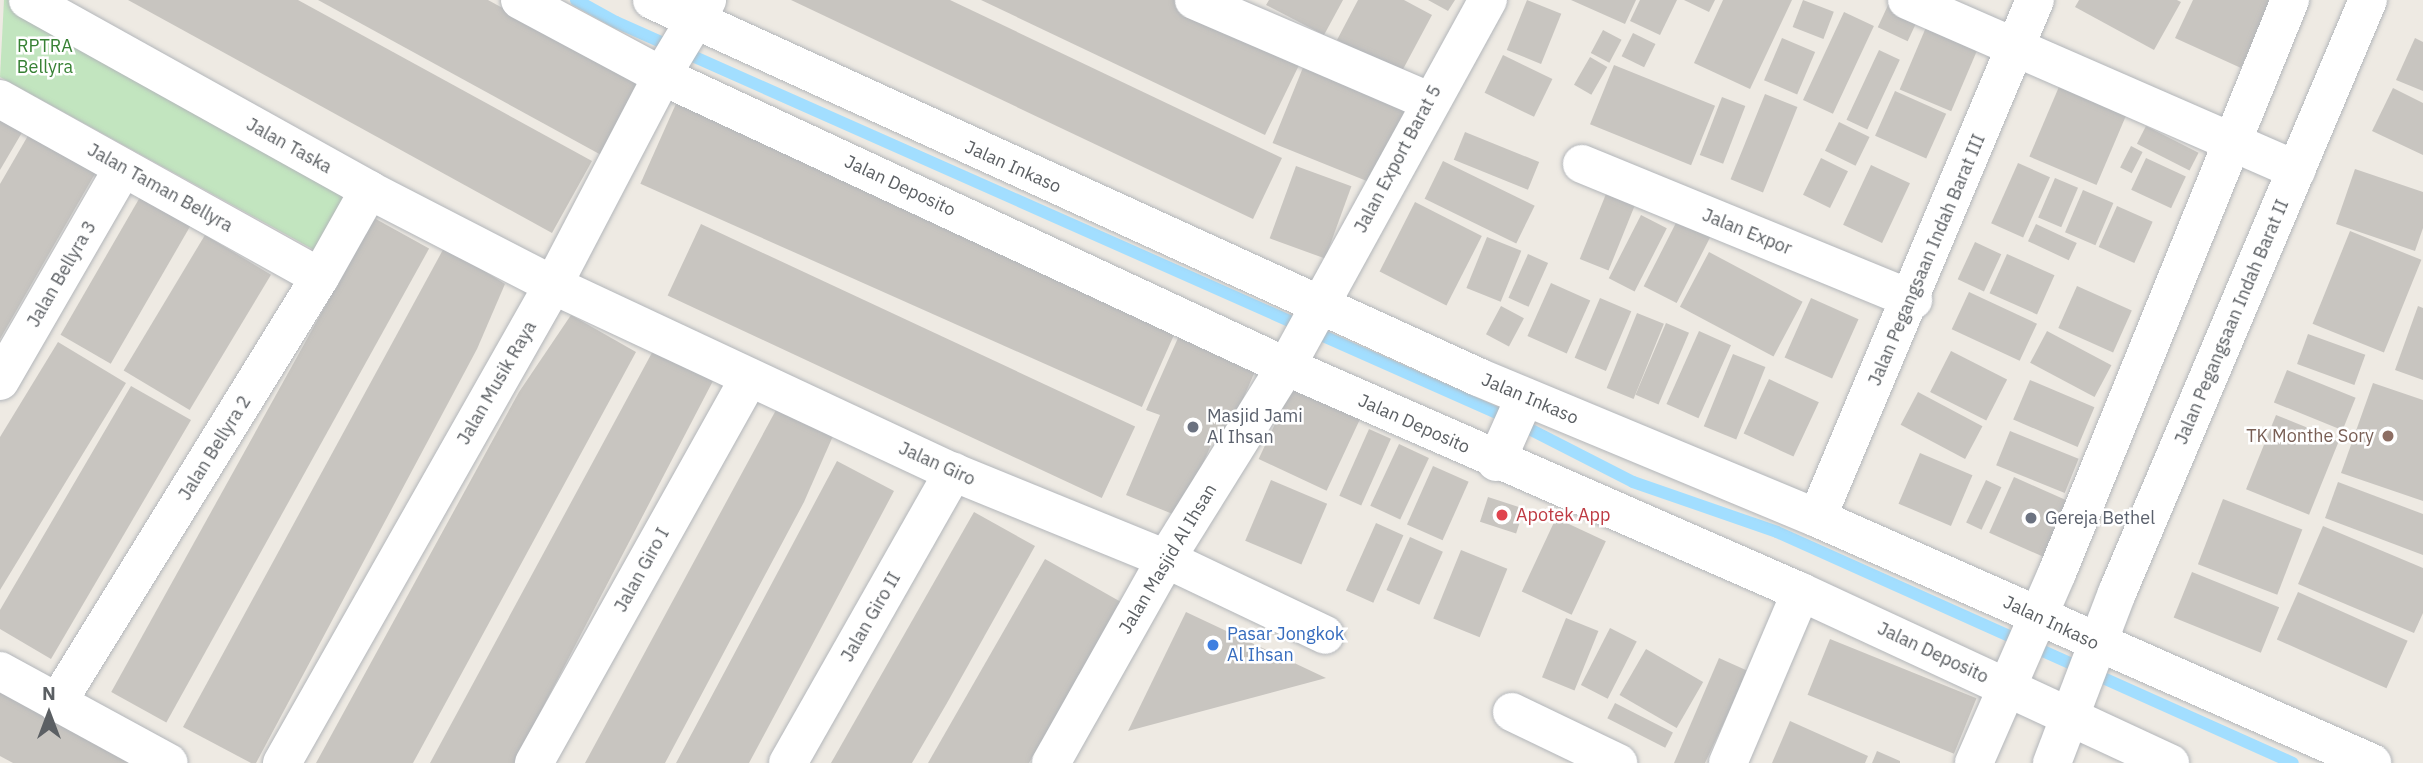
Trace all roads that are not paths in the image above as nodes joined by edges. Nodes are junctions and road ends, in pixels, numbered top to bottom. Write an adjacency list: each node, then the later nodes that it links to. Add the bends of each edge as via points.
1 (28, 0): 18 (street, Jalan Taska)
2 (520, 0): 10 (street)
3 (652, 0): 10 (street)
4 (1488, 0): 13 (street, Jalan Export Barat 5)
5 (1907, 0): 11 (street)
6 (2035, 0): 11 (street, Jalan Pegangsaan Indah Barat III)
7 (2290, 0): 14 (street)
8 (2368, 0): 17 (street, Jalan Pegangsaan Indah Barat II)
9 (1218, 5): 13 (street)
10 (684, 39): 20 (street, Jalan Musik Raya); 22 (street, Jalan Inkaso); 23 (street, Jalan Deposito)
11 (2015, 48): 14 (street); 21 (street, Jalan Pegangsaan Indah Barat III)
12 (0, 99): 16 (street, Jalan Taman Bellyra)
13 (1429, 101): 22 (street, Jalan Export Barat 5)
14 (2234, 141): 17 (street); 32 (street)
15 (1582, 164): 21 (street, Jalan Expor)
16 (123, 168): 19 (street, Jalan Taman Bellyra); 25 (street, Jalan Bellyra 3)
17 (2292, 168): 34 (street, Jalan Pegangsaan Indah Barat II)
18 (369, 190): 19 (street, Jalan Bellyra 2); 20 (street, Jalan Taska)
19 (320, 277): 37 (street, Jalan Bellyra 2)
20 (553, 285): 24 (street, Jalan Giro); 41 (street, Jalan Musik Raya)
21 (1913, 300): 29 (street, Jalan Pegangsaan Indah Barat III)
22 (1315, 313): 23 (street, Jalan Export Barat 5); 26 (street, Jalan Inkaso)
23 (1288, 362): 27 (street, Jalan Deposito); 30 (street, Jalan Masjid Al Ihsan)
24 (750, 378): 28 (street, Jalan Giro); 42 (street, Jalan Giro I)
25 (0, 381)
26 (1521, 405): 27 (street); 29 (street, Jalan Inkaso)
27 (1499, 455): 31 (street, Jalan Deposito)
28 (953, 472): 30 (street, Jalan Giro); 43 (street, Jalan Giro II)
29 (1817, 519): 32 (street, Jalan Inkaso)
30 (1166, 559): 33 (street, Jalan Giro); 44 (street, Jalan Masjid Al Ihsan)
31 (1801, 593): 36 (street, Jalan Deposito); 46 (street)
32 (2035, 620): 34 (street, Jalan Inkaso); 36 (street)
33 (1325, 635)
34 (2097, 650): 38 (street, Jalan Pegangsaan Indah Barat II); 50 (street, Jalan Inkaso)
35 (0, 671): 37 (street)
36 (2010, 677): 38 (street, Jalan Deposito); 47 (street)
37 (57, 703): 40 (street)
38 (2073, 706): 48 (street, Jalan Pegangsaan Indah Barat II); 49 (street, Jalan Deposito)
39 (1512, 712): 45 (street)
40 (169, 763)
41 (282, 763)
42 (534, 763)
43 (788, 763)
44 (1051, 763)
45 (1618, 763)
46 (1728, 763)
47 (1974, 763)
48 (2052, 763)
49 (2170, 763)
50 (2372, 763)

